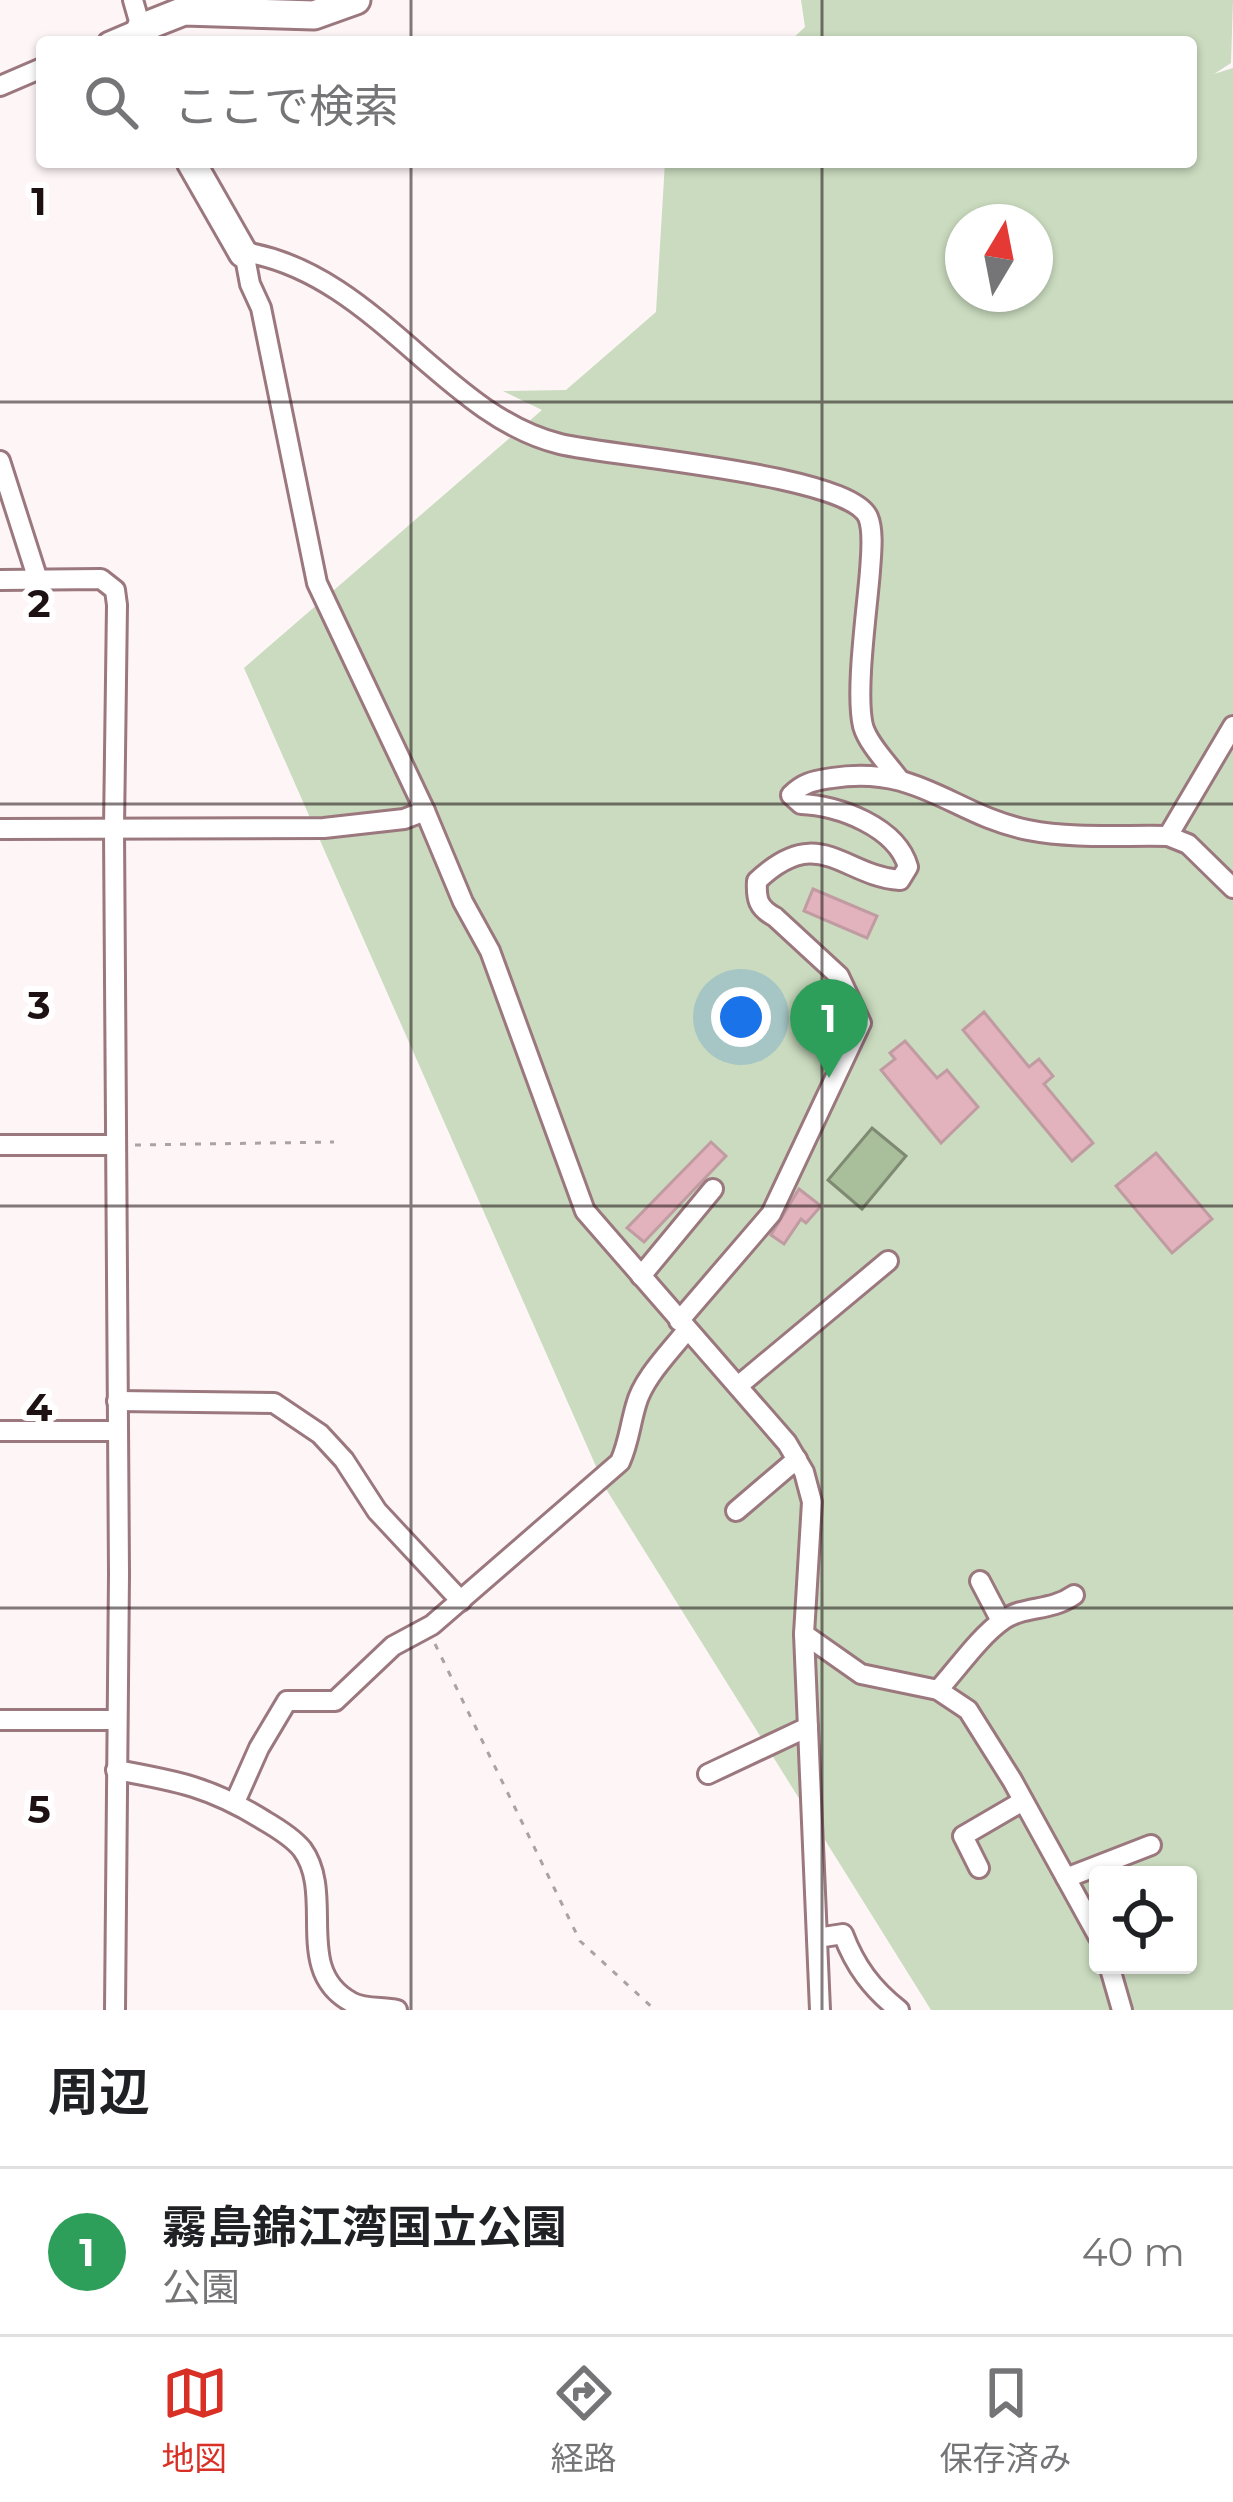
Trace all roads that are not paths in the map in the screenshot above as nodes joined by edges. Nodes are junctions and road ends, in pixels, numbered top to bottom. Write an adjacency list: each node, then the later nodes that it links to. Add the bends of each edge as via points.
1 (133, 0): 3 (street)
2 (356, 0): 3 (street, via 314,14 184,11)
3 (144, 35)
4 (36, 71): 5 (street)
5 (0, 86)
6 (194, 168): 7 (street)
7 (243, 253): 12 (street, via 292,263 348,296 470,395 535,435 778,478 830,490 861,508 870,520 871,553 864,730); 13 (street, via 317,583)
8 (0, 461): 10 (street)
9 (0, 580): 10 (street)
10 (38, 580): 14 (street, via 101,579 115,590)
11 (1233, 726): 16 (street)
12 (899, 779): 16 (street, via 1025,830); 23 (street, via 863,773 802,783 791,795 851,815 891,840 908,867 901,880 886,879 822,853 775,864 758,880 764,911 838,976 861,1023 771,1214)
13 (425, 812): 14 (street, via 324,827); 22 (street, via 490,951 584,1211)
14 (114, 829): 15 (street); 19 (street)
15 (0, 830)
16 (1168, 836): 17 (street, via 1188,844)
17 (1233, 888)
18 (0, 1145): 19 (street)
19 (116, 1145): 25 (street)
20 (713, 1190): 22 (street)
21 (888, 1261): 24 (street)
22 (641, 1276): 23 (street)
23 (683, 1326): 24 (street); 32 (street, via 636,1404 620,1462)
24 (738, 1386): 28 (street)
25 (117, 1401): 27 (street); 32 (street, via 274,1403 332,1447 377,1511)
26 (0, 1431): 27 (street)
27 (116, 1431): 37 (street)
28 (796, 1459): 29 (street); 34 (street, via 812,1502)
29 (736, 1510)
30 (980, 1581): 33 (street)
31 (1074, 1595): 33 (street)
32 (460, 1600): 42 (street, via 393,1646 335,1701 287,1701)
33 (1001, 1621): 35 (street)
34 (804, 1634): 35 (street, via 861,1674); 38 (street)
35 (938, 1690): 41 (street, via 968,1710)
36 (0, 1720): 37 (street)
37 (116, 1720): 39 (street)
38 (808, 1727): 40 (street); 47 (street)
39 (116, 1769): 42 (street, via 195,1784); 49 (street)
40 (708, 1774)
41 (1023, 1801): 44 (street, via 963,1836); 45 (street)
42 (235, 1802): 50 (street, via 300,1846 315,1872 316,1955 332,1987 354,2004)
43 (1151, 1844): 45 (street)
44 (979, 1868)
45 (1066, 1878): 46 (street)
46 (1089, 1920)
47 (817, 1938): 51 (street); 52 (street, via 843,1934 853,1961)
48 (1112, 1974): 53 (street)
49 (115, 2010)
50 (397, 2010)
51 (820, 2010)
52 (899, 2010)
53 (1122, 2010)

